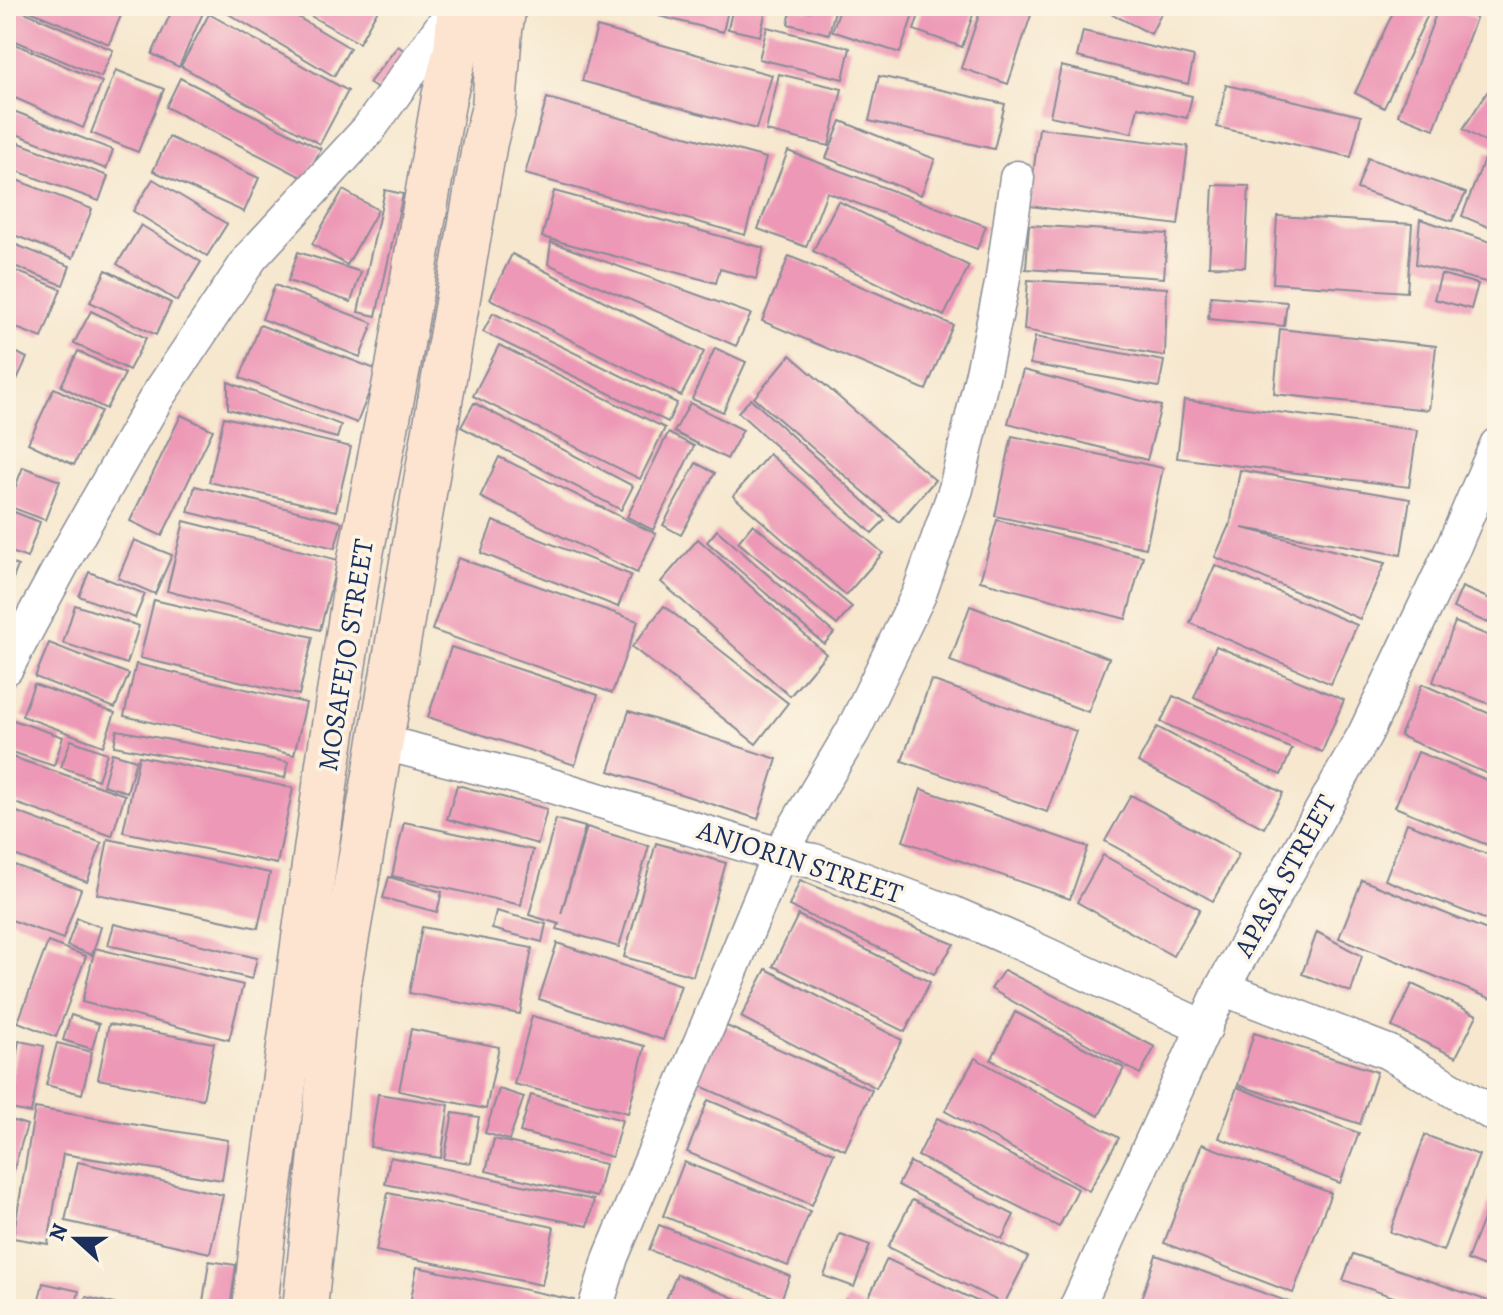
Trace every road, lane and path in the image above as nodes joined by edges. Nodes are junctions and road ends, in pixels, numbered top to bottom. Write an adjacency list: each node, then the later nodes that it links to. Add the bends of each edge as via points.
1 (458, 6): 5 (main road, MOSAFEJO STREET, via 456,50); 7 (street, via 368,130 251,257 157,397)
2 (504, 6): 6 (main road, MOSAFEJO STREET, via 494,107)
3 (1017, 178): 9 (street, via 1002,284 956,489 919,594 853,731)
4 (1497, 445): 10 (street, APASA STREET, via 1365,734)
5 (360, 559): 6 (main road); 13 (main road, MOSAFEJO STREET)
6 (412, 559): 8 (main road, MOSAFEJO STREET)
7 (6, 668)
8 (380, 742): 9 (street, ANJORIN STREET, via 542,783); 14 (main road, MOSAFEJO STREET, via 338,988)
9 (779, 855): 11 (street, ANJORIN STREET, via 814,861 954,914); 15 (street, via 611,1257)
10 (1222, 988): 11 (street, APASA STREET); 12 (street, via 1388,1052)
11 (1205, 1028): 16 (street, APASA STREET)
12 (1497, 1116)
13 (255, 1309)
14 (305, 1309)
15 (595, 1309)
16 (1076, 1309)

